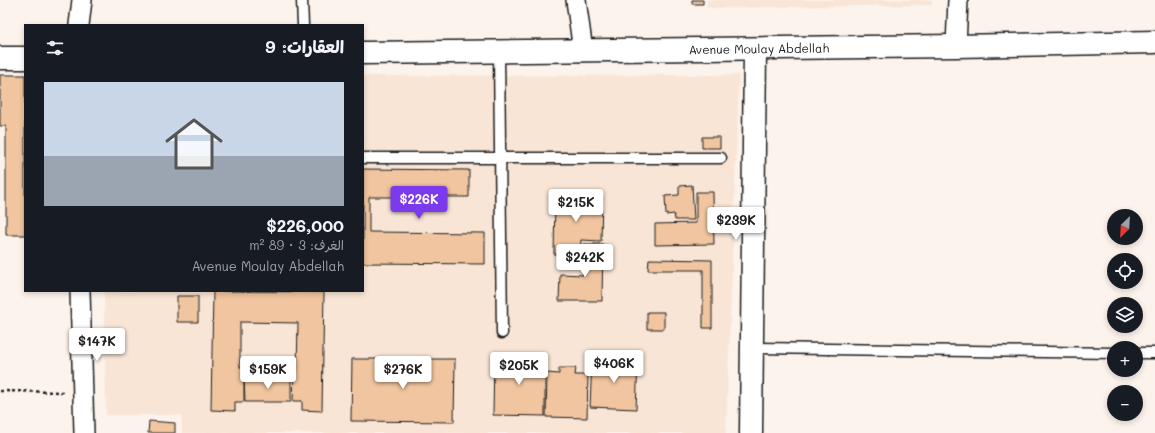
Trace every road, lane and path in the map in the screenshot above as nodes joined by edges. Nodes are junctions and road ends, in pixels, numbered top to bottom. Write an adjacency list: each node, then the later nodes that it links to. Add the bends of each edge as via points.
1 (82, 0): 5 (street)
2 (302, 0): 6 (lane)
3 (576, 0): 10 (street)
4 (958, 0): 8 (street)
5 (79, 24)
6 (303, 24)
7 (1155, 42): 8 (main road, Avenue Moulay Abdellah)
8 (956, 46): 9 (main road, Avenue Moulay Abdellah)
9 (755, 49): 10 (main road, Avenue Moulay Abdellah); 20 (main road)
10 (583, 51): 11 (main road, Avenue Moulay Abdellah)
11 (499, 52): 12 (main road, Avenue Moulay Abdellah); 15 (lane)
12 (364, 53)
13 (0, 58): 14 (main road)
14 (24, 58)
15 (500, 157): 16 (lane); 17 (lane); 19 (lane)
16 (364, 158)
17 (721, 158)
18 (80, 292): 25 (street)
19 (502, 333)
20 (751, 348): 21 (lane); 27 (main road)
21 (1107, 353)
22 (1143, 353): 23 (lane)
23 (1155, 353)
24 (0, 391): 25 (path)
25 (83, 392): 26 (street)
26 (84, 433)
27 (751, 433)

